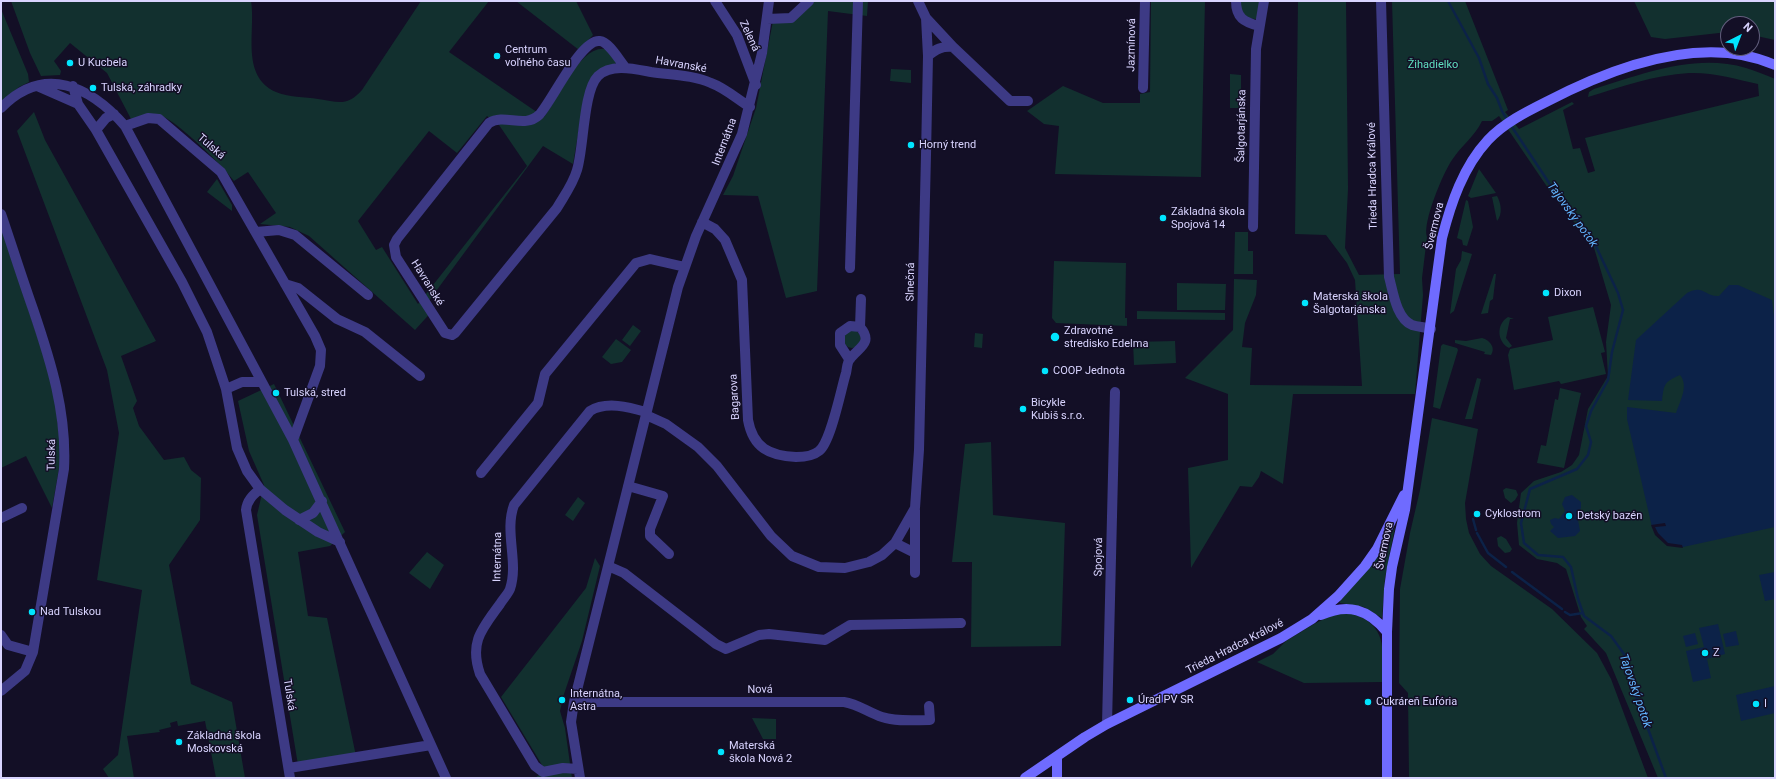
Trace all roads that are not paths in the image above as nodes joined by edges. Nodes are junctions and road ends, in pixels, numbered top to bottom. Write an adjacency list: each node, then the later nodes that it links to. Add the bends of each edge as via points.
1 (715, 1): 17 (street, Zelená, via 738,35)
2 (769, 1): 11 (street)
3 (809, 1): 11 (street, via 791,18)
4 (858, 1): 33 (street)
5 (918, 1): 10 (street, Slnečná)
6 (1236, 1): 12 (street, via 1240,18)
7 (1264, 1): 12 (street, Šalgotarjánska)
8 (1382, 1): 38 (street, Trieda Hradca Králové, via 1389,277 1394,297 1404,318 1412,325)
9 (1143, 2): 20 (street, Jazmínová)
10 (926, 18): 13 (street, Slnečná); 14 (street, Slnečná)
11 (767, 20): 17 (street, Internátna)
12 (1259, 26): 30 (street, Šalgotarjánska)
13 (952, 47): 14 (street, via 937,49); 21 (street, Slnečná, via 1010,101)
14 (928, 56): 52 (street, Slnečná)
15 (1775, 65): 38 (street, Švermova, via 1758,58 1729,53 1688,54 1635,65 1592,80 1560,95 1510,123 1490,138 1473,160 1451,206 1442,238)
16 (625, 67): 16 (street, Havranské, via 603,72 592,85 578,169 557,208 455,333 445,333 396,257 394,245 397,239 489,122 498,119 524,122 532,120 587,48 600,41); 23 (street, Havranské, via 712,83)
17 (756, 85): 23 (street, Internátna)
18 (37, 86): 19 (street, via 56,83); 22 (street); 24 (street, via 17,95)
19 (73, 86): 22 (street); 25 (street, via 98,99)
20 (1143, 88)
21 (1028, 101)
22 (78, 104): 27 (street)
23 (750, 107): 29 (street, Internátna, via 733,158)
24 (1, 108)
25 (114, 114): 26 (street); 27 (street, via 103,121)
26 (125, 126): 31 (street, Tulská, via 148,118 164,122 217,168); 41 (street)
27 (96, 130): 42 (street, via 194,306 211,343)
28 (1, 214): 65 (street, Tulská, via 53,368 65,443 64,469)
29 (702, 222): 32 (street, Internátna); 39 (street, Bagarova, via 715,229 725,240 742,280 748,420 751,433 760,445 774,454 783,456 803,457 820,451 830,431)
30 (1253, 227)
31 (256, 232): 34 (street, Tulská); 35 (street, via 279,230 295,235)
32 (685, 266): 44 (street, Internátna); 46 (street, via 650,259 636,263 545,374 538,403)
33 (850, 268)
34 (285, 284): 40 (street, via 298,288 336,319 365,332); 45 (street, Tulská, via 315,336 322,358)
35 (368, 295)
36 (861, 299): 37 (street)
37 (860, 327): 39 (street, via 866,337 865,343); 39 (street, via 850,326 840,333 840,345)
38 (1431, 329): 48 (street, Švermova)
39 (849, 359)
40 (420, 376)
41 (261, 382): 42 (street, via 242,382); 45 (street)
42 (226, 389): 49 (street, via 242,461 251,479)
43 (1115, 392): 69 (street, Spojová)
44 (646, 413): 47 (street, Internátna); 56 (street, Slnečná, via 698,447 717,466 771,536 792,556 819,567 845,568 869,562 882,555); 73 (street, Internátna, via 606,405 590,411 514,505 511,518 510,589 482,628 476,643 480,674 535,766 543,772 563,768)
45 (293, 440): 50 (street)
46 (481, 473)
47 (628, 486): 58 (street, via 663,496 650,529 650,536); 59 (street, Internátna)
48 (1408, 486): 61 (street, Trieda Hradca Králové, via 1390,525 1365,566 1338,596); 63 (street, Švermova, via 1392,567)
49 (260, 488): 54 (street); 72 (street, Tulská, via 250,498 246,510)
50 (322, 501): 54 (street, via 313,513); 55 (street)
51 (22, 508): 53 (street)
52 (915, 508): 56 (street, Slnečná); 57 (street, Slnečná)
53 (1, 518)
54 (299, 520): 55 (street)
55 (340, 542): 70 (street)
56 (895, 543): 57 (street)
57 (915, 553): 60 (street, Slnečná)
58 (669, 554)
59 (608, 566): 62 (street, via 624,573 726,649 759,635 825,640 850,625); 67 (street, Internátna)
60 (915, 573)
61 (1312, 619): 63 (street, via 1334,609 1348,608 1372,617); 69 (street, Trieda Hradca Králové, via 1281,638)
62 (961, 623)
63 (1387, 632): 77 (street, Švermova)
64 (1, 635): 65 (street, via 8,645)
65 (33, 652): 66 (street, Tulská, via 25,671)
66 (1, 691)
67 (574, 702): 68 (street, Nová, via 844,702 882,717 903,720 930,720); 73 (street, Internátna, via 571,722)
68 (929, 706)
69 (1107, 724): 71 (street, Trieda Hradca Králové)
70 (431, 745): 72 (street, Tulská); 74 (street)
71 (1057, 756): 75 (street, Trieda Hradca Králové); 76 (street)
72 (289, 773)
73 (579, 774)
74 (446, 778)
75 (1025, 778)
76 (1057, 778)
77 (1387, 778)

